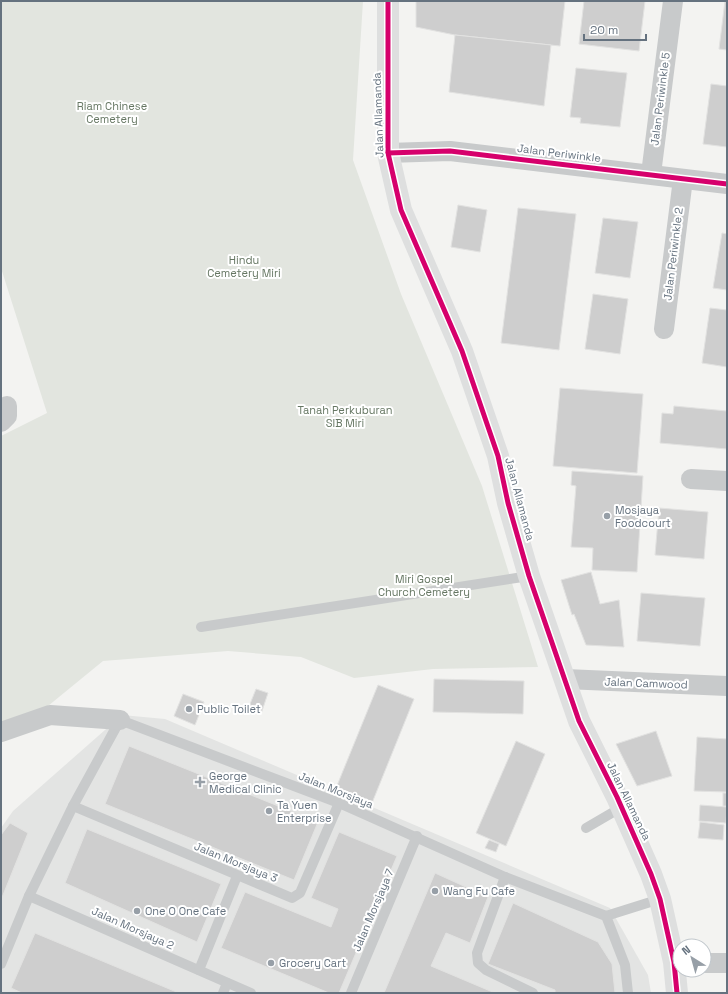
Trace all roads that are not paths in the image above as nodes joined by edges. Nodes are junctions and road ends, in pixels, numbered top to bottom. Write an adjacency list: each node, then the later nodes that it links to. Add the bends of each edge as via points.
1 (388, 1): 3 (street, Jalan Allamanda)
2 (673, 1): 4 (street, Jalan Periwinkle 5)
3 (388, 153): 4 (street, Jalan Periwinkle, via 450,151); 10 (street, Jalan Allamanda, via 401,210 462,351 498,456 508,503)
4 (651, 174): 5 (street, Jalan Periwinkle)
5 (683, 179): 6 (street, Jalan Periwinkle); 7 (street, Jalan Periwinkle 2)
6 (727, 184)
7 (664, 329)
8 (691, 479): 9 (street)
9 (727, 481)
10 (530, 576): 11 (lane); 12 (street, Jalan Allamanda)
11 (202, 627)
12 (564, 679): 13 (street, Jalan Camwood); 18 (street, Jalan Allamanda, via 579,721)
13 (727, 686)
14 (120, 720): 15 (street, via 50,716); 16 (lane, Jalan Morsjaya); 17 (lane)
15 (1, 732)
16 (339, 803): 20 (lane, Jalan Morsjaya); 21 (lane, Jalan Morsjaya 3, via 300,893 296,896 292,898)
17 (73, 806): 21 (lane, Jalan Morsjaya 3); 23 (lane)
18 (622, 807): 19 (lane); 24 (street, Jalan Allamanda)
19 (586, 828)
20 (417, 836): 22 (lane, Jalan Morsjaya); 35 (lane, Jalan Morsjaya 7)
21 (237, 876): 30 (lane)
22 (505, 876): 25 (lane, Jalan Morsjaya); 36 (lane, via 477,953 478,962 486,970)
23 (29, 896): 29 (lane); 30 (lane, Jalan Morsjaya 2)
24 (660, 899): 25 (lane); 26 (street, Jalan Allamanda)
25 (606, 916): 37 (lane, via 625,965)
26 (672, 943)
27 (712, 963): 28 (street)
28 (727, 963)
29 (1, 964)
30 (199, 970): 32 (lane, Jalan Morsjaya 2)
31 (677, 978): 38 (street, Jalan Allamanda)
32 (227, 983): 33 (lane); 34 (lane, Jalan Morsjaya 2)
33 (223, 993)
34 (251, 993)
35 (352, 993)
36 (533, 993)
37 (628, 993)
38 (677, 993)

